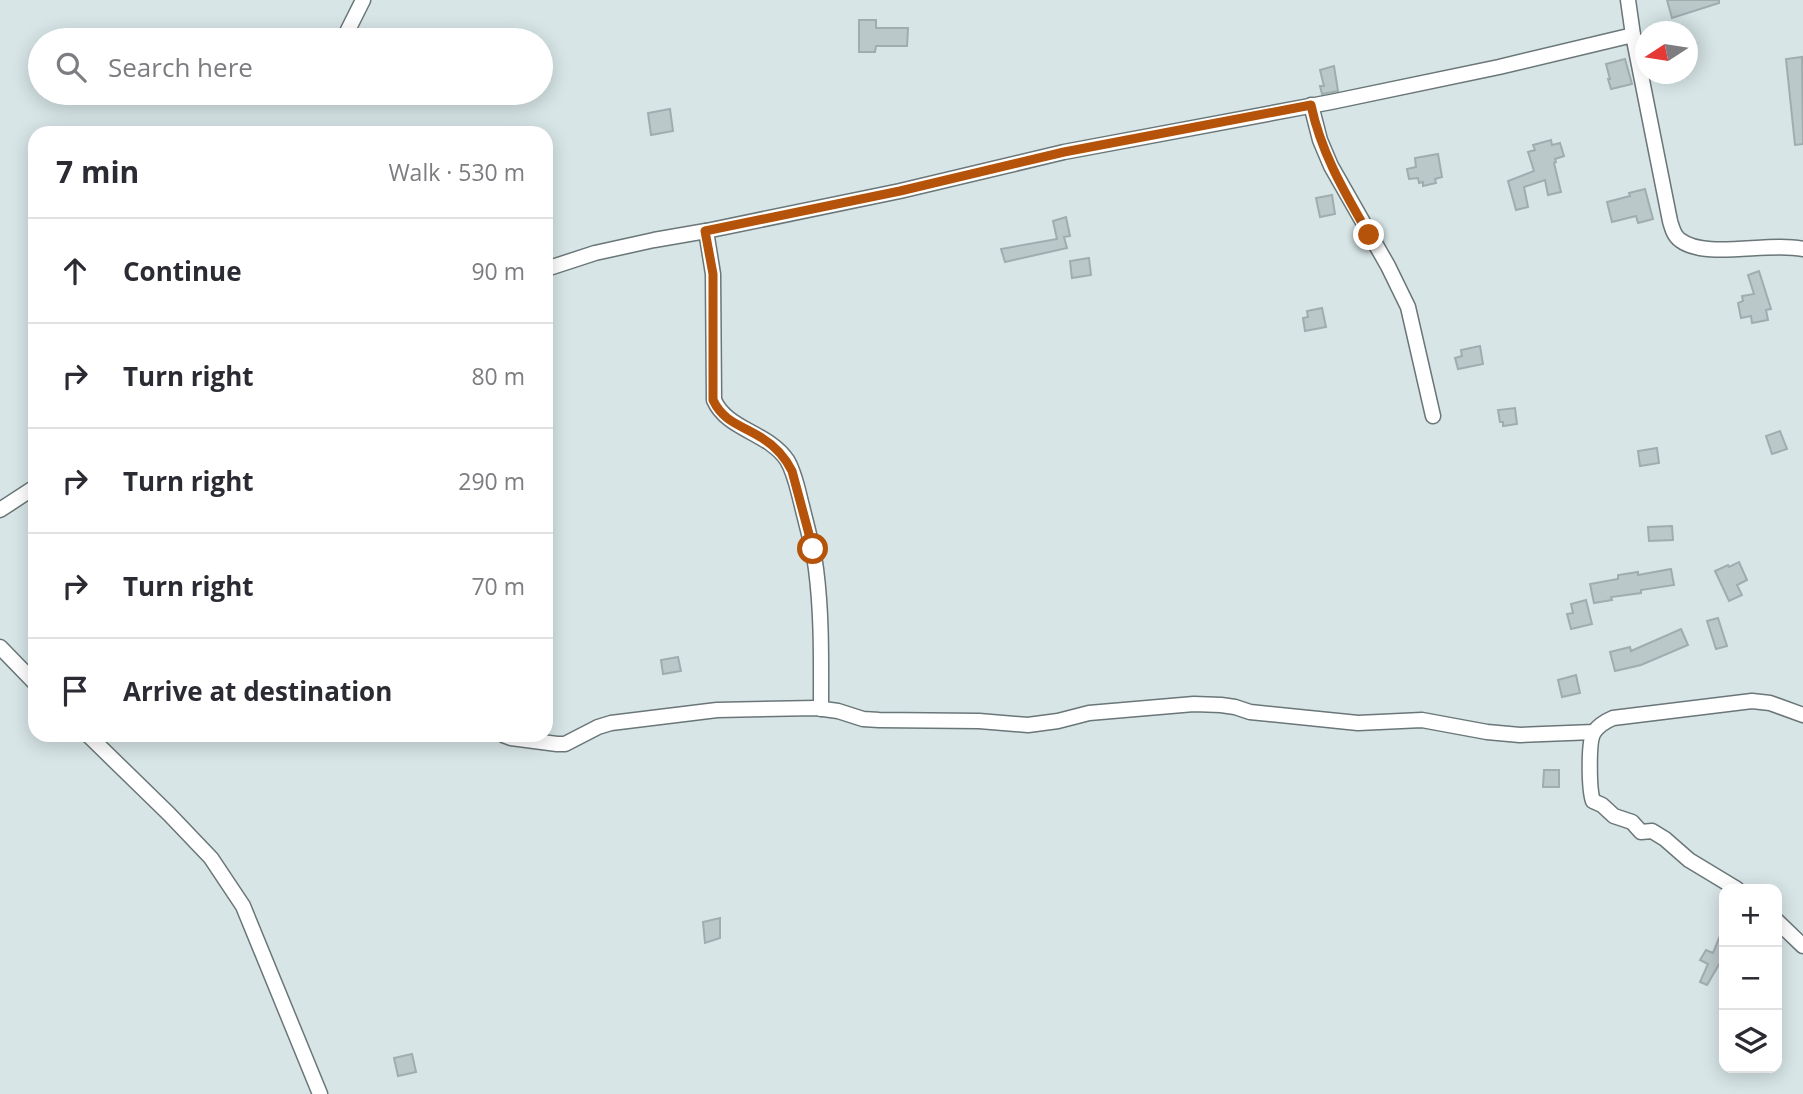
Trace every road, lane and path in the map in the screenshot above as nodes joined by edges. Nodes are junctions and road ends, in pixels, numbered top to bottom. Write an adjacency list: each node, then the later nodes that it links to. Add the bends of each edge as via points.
1 (363, 0): 3 (street)
2 (1628, 0): 4 (street)
3 (349, 28)
4 (1633, 35): 5 (street); 7 (street, via 1676,237 1704,249)
5 (1311, 105): 6 (street, via 1064,152); 9 (street, via 1331,166 1408,307)
6 (705, 231): 8 (street); 14 (street, via 713,274 713,400 728,419 781,453 792,471 816,571)
7 (1803, 249)
8 (553, 267)
9 (1433, 416)
10 (28, 492): 11 (street)
11 (0, 510)
12 (0, 647): 13 (street)
13 (28, 676)
14 (821, 709): 16 (street, via 863,719 1028,725 1089,713 1208,704 1359,723 1422,720 1520,735); 18 (street, via 717,710 646,718 611,723 571,741)
15 (1803, 715): 16 (street, via 1759,701 1613,719)
16 (1594, 732): 19 (street, via 1593,801 1632,822 1641,832 1652,831)
17 (95, 742): 22 (street, via 203,849 243,906)
18 (542, 742)
19 (1729, 884)
20 (1782, 926): 21 (street)
21 (1803, 946)
22 (320, 1094)

